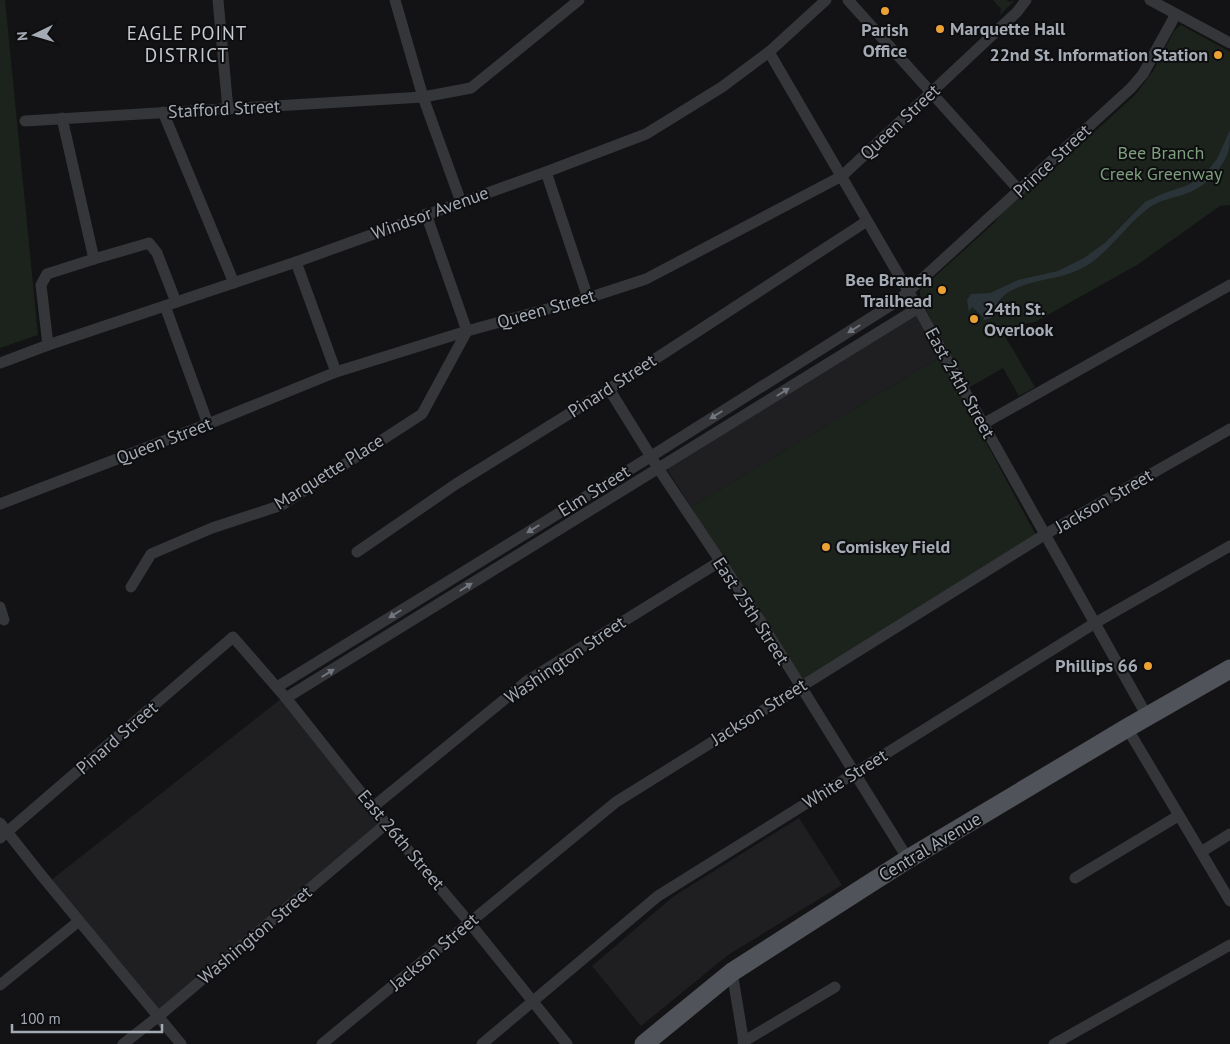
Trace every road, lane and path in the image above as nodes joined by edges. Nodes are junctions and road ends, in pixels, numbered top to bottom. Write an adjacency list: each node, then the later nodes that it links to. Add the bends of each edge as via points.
1 (218, 0): 13 (street)
2 (396, 0): 12 (street)
3 (579, 0): 12 (street, Stafford Street, via 471,88)
4 (826, 0): 10 (street, Windsor Avenue)
5 (848, 0): 11 (street)
6 (1026, 0): 11 (street, Queen Street)
7 (1150, 0): 8 (street)
8 (1176, 14): 9 (street); 19 (street, Prince Street, via 1135,83)
9 (1230, 43)
10 (769, 52): 17 (street, Windsor Avenue, via 722,87 646,134); 18 (street, East 24th Street)
11 (932, 92): 18 (street, Queen Street); 19 (street)
12 (423, 97): 13 (street, Stafford Street); 20 (street)
13 (228, 110): 14 (street, Stafford Street)
14 (163, 112): 15 (street, Stafford Street); 25 (street)
15 (62, 118): 16 (street, Stafford Street); 23 (street)
16 (24, 121)
17 (546, 172): 20 (street, Windsor Avenue); 28 (street)
18 (842, 176): 22 (street, East 24th Street); 28 (street, Queen Street, via 646,279)
19 (1019, 190): 27 (street, Prince Street)
20 (461, 202): 21 (street, Windsor Avenue)
21 (426, 214): 24 (street, Windsor Avenue); 31 (street)
22 (867, 220): 27 (street, East 24th Street); 35 (street, Pinard Street)
23 (94, 259): 29 (street, via 149,243 157,252); 32 (street, via 47,274 41,285)
24 (296, 262): 25 (street, Windsor Avenue); 34 (street)
25 (234, 283): 29 (street, Windsor Avenue)
26 (1230, 285): 37 (street)
27 (909, 292): 30 (street, East 24th Street); 39 (street, Elm Street, one-way to 39)
28 (588, 298): 31 (street, Queen Street)
29 (170, 304): 32 (street, Windsor Avenue); 36 (street)
30 (918, 308): 37 (street, East 24th Street); 40 (street, Elm Street, one-way to 30)
31 (467, 330): 34 (street, Queen Street); 46 (street, Marquette Place, via 422,414 282,505 212,528 151,554)
32 (48, 345): 33 (street, Windsor Avenue)
33 (0, 363)
34 (336, 372): 36 (street, Queen Street)
35 (609, 389): 39 (street, East 25th Street); 44 (street, Pinard Street, via 456,484)
36 (208, 424): 41 (street, Queen Street)
37 (983, 424): 42 (street, East 24th Street)
38 (1230, 429): 42 (street, Jackson Street)
39 (650, 456): 40 (street, East 25th Street); 53 (street, Elm Street, one-way to 53)
40 (658, 468): 45 (street, East 25th Street); 54 (street, Elm Street, one-way to 40)
41 (0, 504)
42 (1044, 535): 49 (street, East 24th Street); 52 (street, Jackson Street)
43 (1230, 546): 49 (street, White Street)
44 (357, 552)
45 (719, 562): 52 (street, East 25th Street); 58 (street, Washington Street, via 527,681)
46 (131, 587)
47 (0, 607): 48 (street)
48 (4, 620)
49 (1095, 624): 55 (street, East 24th Street); 57 (street, White Street)
50 (233, 637): 53 (street, East 26th Street); 63 (street, Pinard Street)
51 (1230, 669): 55 (main road, Central Avenue)
52 (800, 686): 57 (street, East 25th Street); 69 (street, Jackson Street, via 616,802)
53 (276, 687): 54 (street, East 26th Street)
54 (286, 698): 58 (street, East 26th Street)
55 (1147, 716): 56 (main road, Central Avenue)
56 (1126, 728): 59 (street); 65 (main road, Central Avenue)
57 (854, 773): 65 (street, East 25th Street); 74 (street, White Street, via 658,896)
58 (373, 807): 61 (street, East 26th Street)
59 (1178, 816): 64 (street); 66 (street)
60 (0, 823): 63 (street)
61 (386, 824): 69 (street, East 26th Street); 75 (street, Washington Street)
62 (1230, 834): 64 (street)
63 (4, 835): 68 (street)
64 (1200, 852): 67 (street)
65 (908, 859): 71 (main road, Central Avenue)
66 (1075, 878)
67 (1230, 901)
68 (79, 921): 72 (street); 75 (street)
69 (469, 922): 74 (street, East 26th Street); 79 (street, Jackson Street)
70 (1230, 945): 83 (street)
71 (732, 972): 76 (street); 82 (main road, Central Avenue)
72 (0, 985)
73 (835, 988): 76 (street)
74 (534, 1002): 80 (street, White Street); 81 (street, East 26th Street)
75 (159, 1016): 77 (street, Washington Street); 78 (street)
76 (744, 1043)
77 (124, 1044)
78 (181, 1044)
79 (322, 1044)
80 (482, 1044)
81 (567, 1044)
82 (644, 1044)
83 (1054, 1044)

